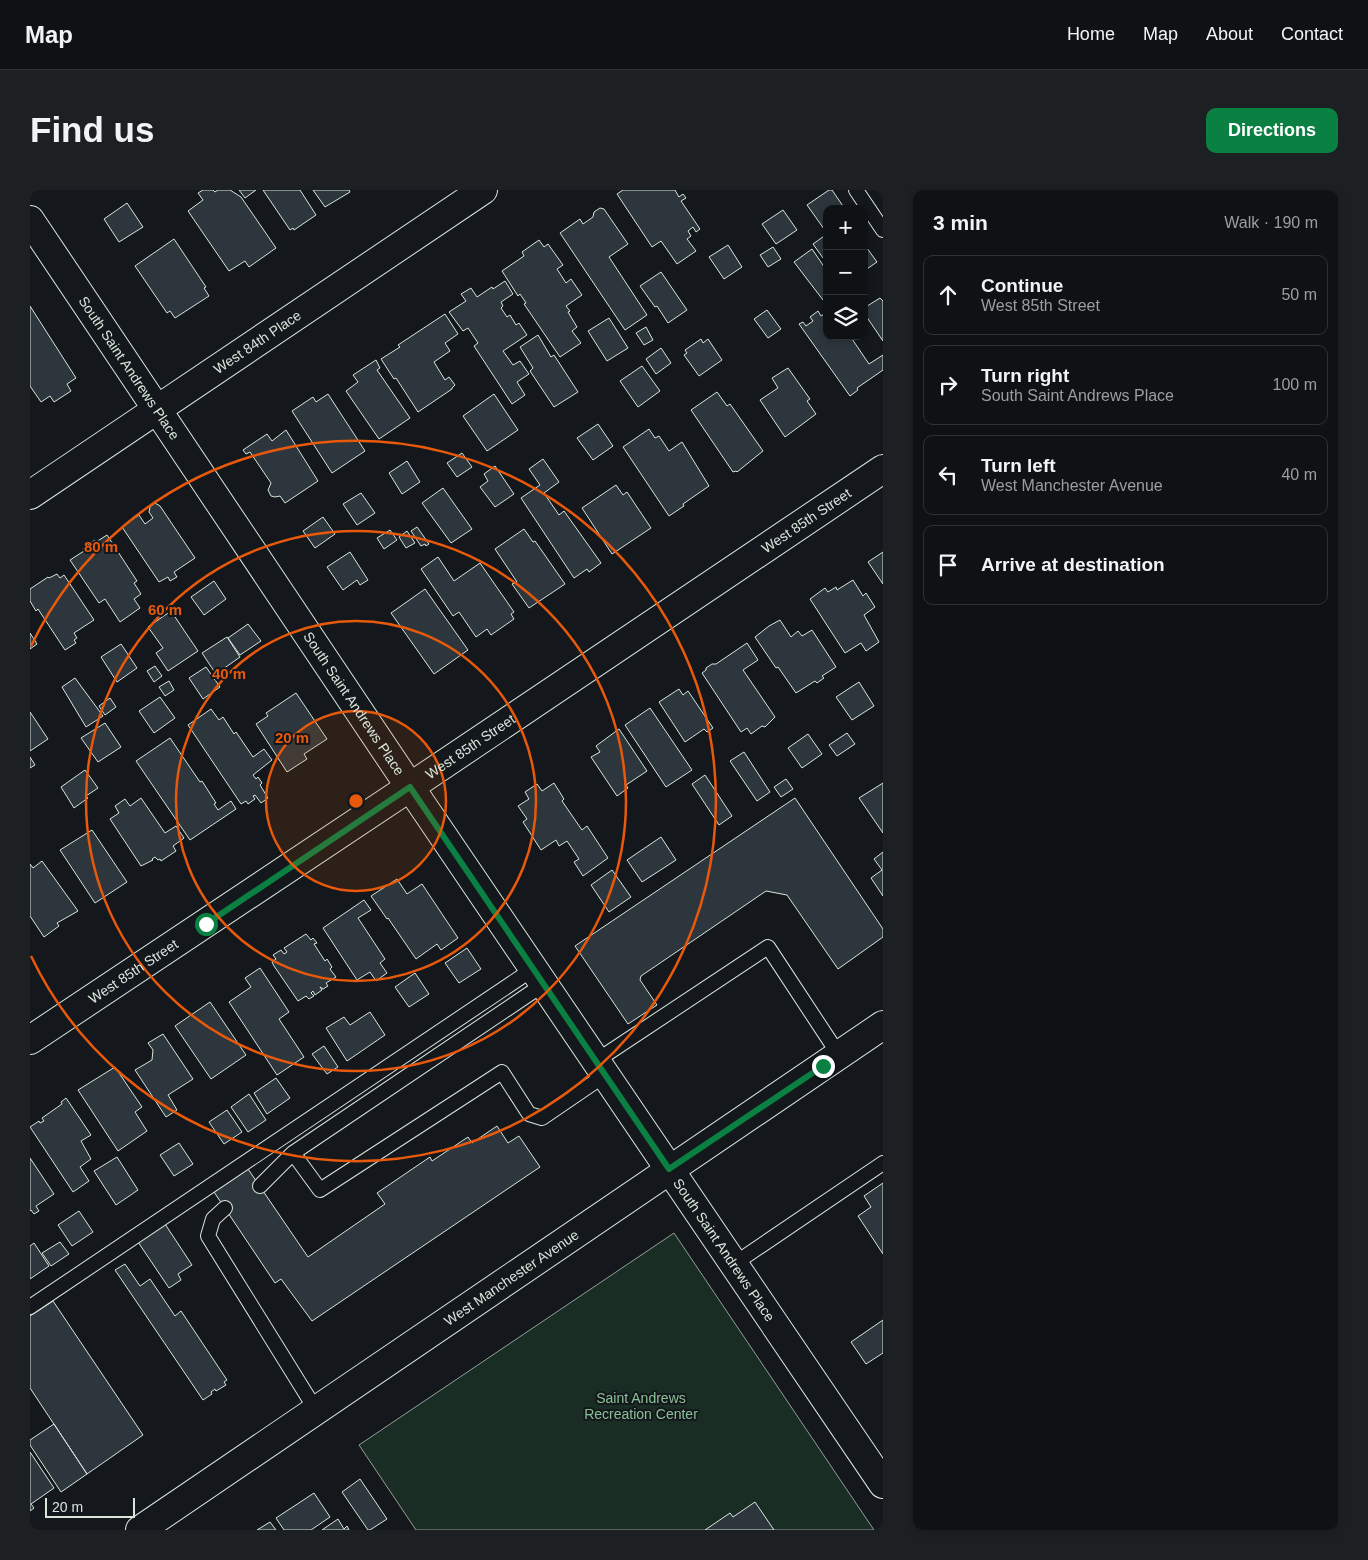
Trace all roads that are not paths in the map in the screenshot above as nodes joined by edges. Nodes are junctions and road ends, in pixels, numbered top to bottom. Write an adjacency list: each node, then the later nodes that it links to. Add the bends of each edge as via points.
1 (483, 190): 5 (street, West 84th Place)
2 (856, 190): 4 (lane)
3 (30, 220): 5 (street, South Saint Andrews Place)
4 (883, 230)
5 (157, 408): 7 (street, West 84th Place); 8 (street, South Saint Andrews Place)
6 (883, 469): 8 (street, West 85th Street)
7 (30, 495)
8 (410, 787): 9 (street, South Saint Andrews Place); 11 (street, West 85th Street)
9 (539, 976): 13 (street, South Saint Andrews Place); 14 (lane); 20 (lane)
10 (883, 1025): 12 (street, West Manchester Avenue)
11 (30, 1040)
12 (839, 1055): 13 (lane, via 768,947); 16 (street, West Manchester Avenue)
13 (601, 1068): 14 (lane, via 542,1118 529,1114 502,1072 320,1190); 16 (street, South Saint Andrews Place)
14 (293, 1153): 17 (lane)
15 (883, 1163): 19 (lane)
16 (669, 1169): 19 (street, South Saint Andrews Place); 21 (street, West Manchester Avenue)
17 (260, 1186)
18 (225, 1208): 21 (lane, via 213,1219 208,1236)
19 (734, 1264): 22 (street, South Saint Andrews Place)
20 (30, 1307)
21 (316, 1410): 23 (street, West Manchester Avenue)
22 (883, 1484)
23 (140, 1530)

